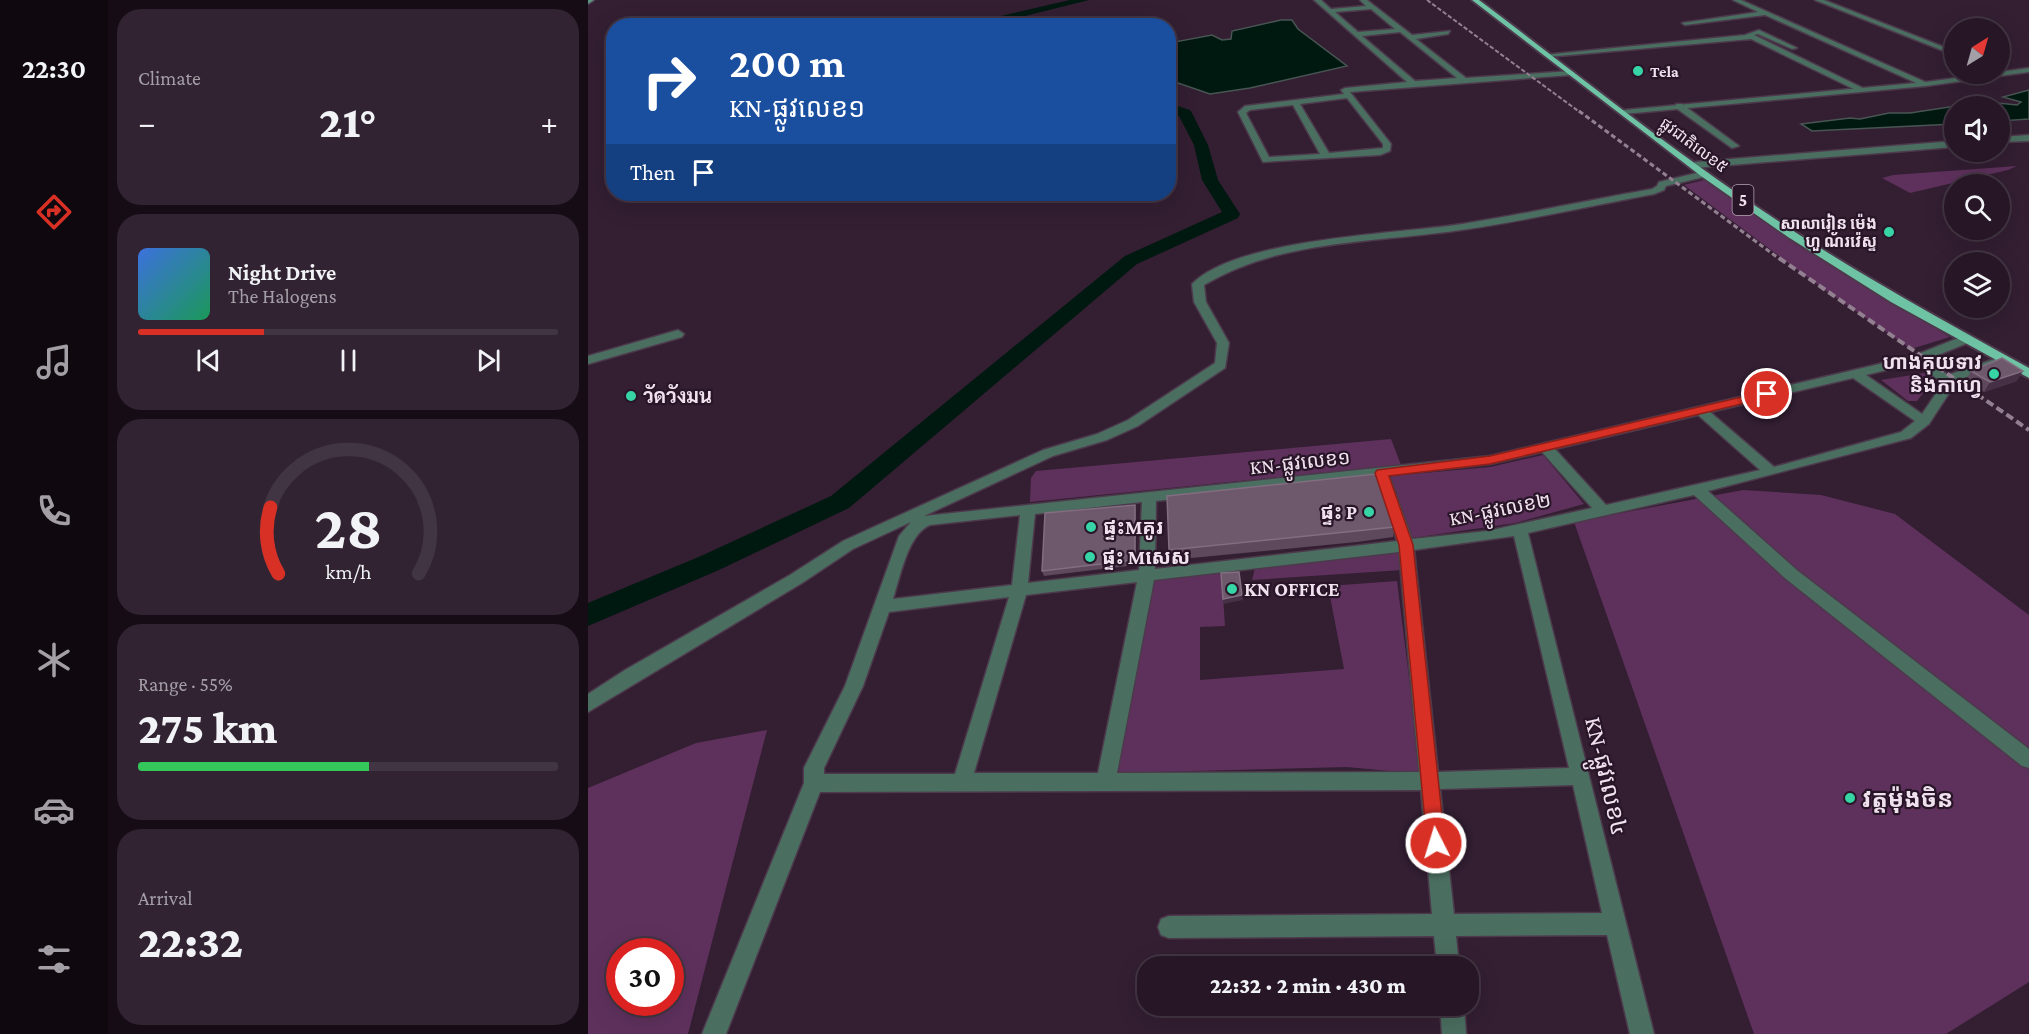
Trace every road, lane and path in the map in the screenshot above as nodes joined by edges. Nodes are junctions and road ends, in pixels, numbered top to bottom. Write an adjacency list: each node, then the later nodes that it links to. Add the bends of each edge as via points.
1 (1317, 0): 7 (street)
2 (1363, 0): 6 (street)
3 (1475, 0): 19 (highway, ផ្លូវជាតិលេខ៥ / 5)
4 (1736, 0): 8 (street)
5 (1818, 0): 17 (street)
6 (1372, 7): 7 (street); 11 (street)
7 (1330, 11): 14 (street)
8 (1766, 13): 9 (street); 10 (street)
9 (1685, 23)
10 (1797, 27): 13 (street); 26 (street)
11 (1403, 30): 14 (street); 15 (street)
12 (1448, 32): 15 (street)
13 (1759, 32): 16 (street, via 1749,34); 18 (street, via 1795,49)
14 (1356, 34): 25 (street)
15 (1413, 37): 23 (street)
16 (1751, 37): 18 (street); 19 (street)
17 (1944, 49)
18 (1784, 52): 27 (street)
19 (1547, 55): 21 (highway, ផ្លូវជាតិលេខ៥ / 5)
20 (2029, 70): 22 (street)
21 (1571, 73): 23 (street); 31 (highway, ផ្លូវជាតិលេខ៥ / 5)
22 (2010, 74)
23 (1464, 80): 25 (street)
24 (1944, 82): 26 (street)
25 (1413, 83): 28 (street, via 1348,88)
26 (1926, 84): 27 (street)
27 (1863, 90): 30 (street)
28 (1348, 96): 29 (street); 36 (street, via 1388,147 1380,152)
29 (1295, 102): 36 (street); 36 (street, via 1243,110 1266,160)
30 (1679, 106): 31 (street); 35 (street)
31 (1624, 112): 37 (highway, ផ្លូវជាតិលេខ៥ / 5)
32 (2029, 138): 33 (street)
33 (2010, 139)
34 (1944, 145): 37 (street)
35 (1735, 146)
36 (1326, 156)
37 (1695, 165): 38 (highway, ផ្លូវជាតិលេខ៥ / 5)
38 (1705, 174): 40 (highway, ផ្លូវជាតិលេខ៥ / 5, via 1826,257); 61 (street, via 1662,184 1654,191 1464,226 1282,252 1218,271 1198,284 1200,302 1223,343 1221,365 1133,423 1040,457 848,545)
39 (678, 334): 42 (street)
40 (1966, 339): 41 (street, KN-ផ្លូវលេខ១); 43 (highway, ផ្លូវជាតិលេខ៥ / 5)
41 (1920, 358): 44 (street, KN-ផ្លូវលេខ១); 46 (street)
42 (588, 360)
43 (2003, 360): 45 (highway, ផ្លូវជាតិលេខ៥ / 5); 46 (street)
44 (1856, 374): 47 (street, KN-ផ្លូវលេខ១); 48 (street)
45 (2029, 374)
46 (1951, 380): 48 (street, KN-ផ្លូវលេខ២)
47 (1700, 410): 49 (street, KN-ផ្លូវលេខ១); 50 (street)
48 (1924, 420): 50 (street, KN-ផ្លូវលេខ២, via 1906,435)
49 (1545, 447): 51 (street, KN-ផ្លូវលេខ១, via 1490,460); 55 (street)
50 (1771, 472): 52 (street, KN-ផ្លូវលេខ២)
51 (1382, 473): 53 (street, KN-ផ្លូវលេខ១); 57 (street)
52 (1696, 489): 55 (street, KN-ផ្លូវលេខ២); 62 (street, via 1792,574)
53 (1149, 498): 54 (street, KN-ផ្លូវលេខ១); 58 (street)
54 (1028, 509): 59 (street); 60 (street, KN-ផ្លូវលេខ១, via 939,518 918,524 907,536)
55 (1601, 509): 56 (street, KN-ផ្លូវលេខ២)
56 (1520, 530): 57 (street, KN-ផ្លូវលេខ២); 63 (street, KN-ផ្លូវលេខ៤)
57 (1406, 545): 58 (street, KN-ផ្លូវលេខ២); 64 (street)
58 (1147, 574): 59 (street, KN-ផ្លូវលេខ២); 66 (street)
59 (1019, 591): 60 (street, KN-ផ្លូវលេខ២); 65 (street)
60 (884, 606): 67 (street, KN-ផ្លូវលេខ១, via 854,686 814,768)
61 (588, 704)
62 (2029, 760)
63 (1581, 776): 64 (street); 68 (street, KN-ផ្លូវលេខ៤)
64 (1430, 781): 66 (street); 69 (street)
65 (962, 782): 66 (street); 67 (street)
66 (1106, 782)
67 (814, 783): 73 (street, KN-ផ្លូវលេខ១)
68 (1616, 924): 69 (street); 75 (street, KN-ផ្លូវលេខ៤)
69 (1444, 925): 70 (street); 71 (street)
70 (1169, 927)
71 (1447, 956)
72 (1453, 1016): 74 (street)
73 (714, 1034)
74 (1454, 1034)
75 (1642, 1034)

